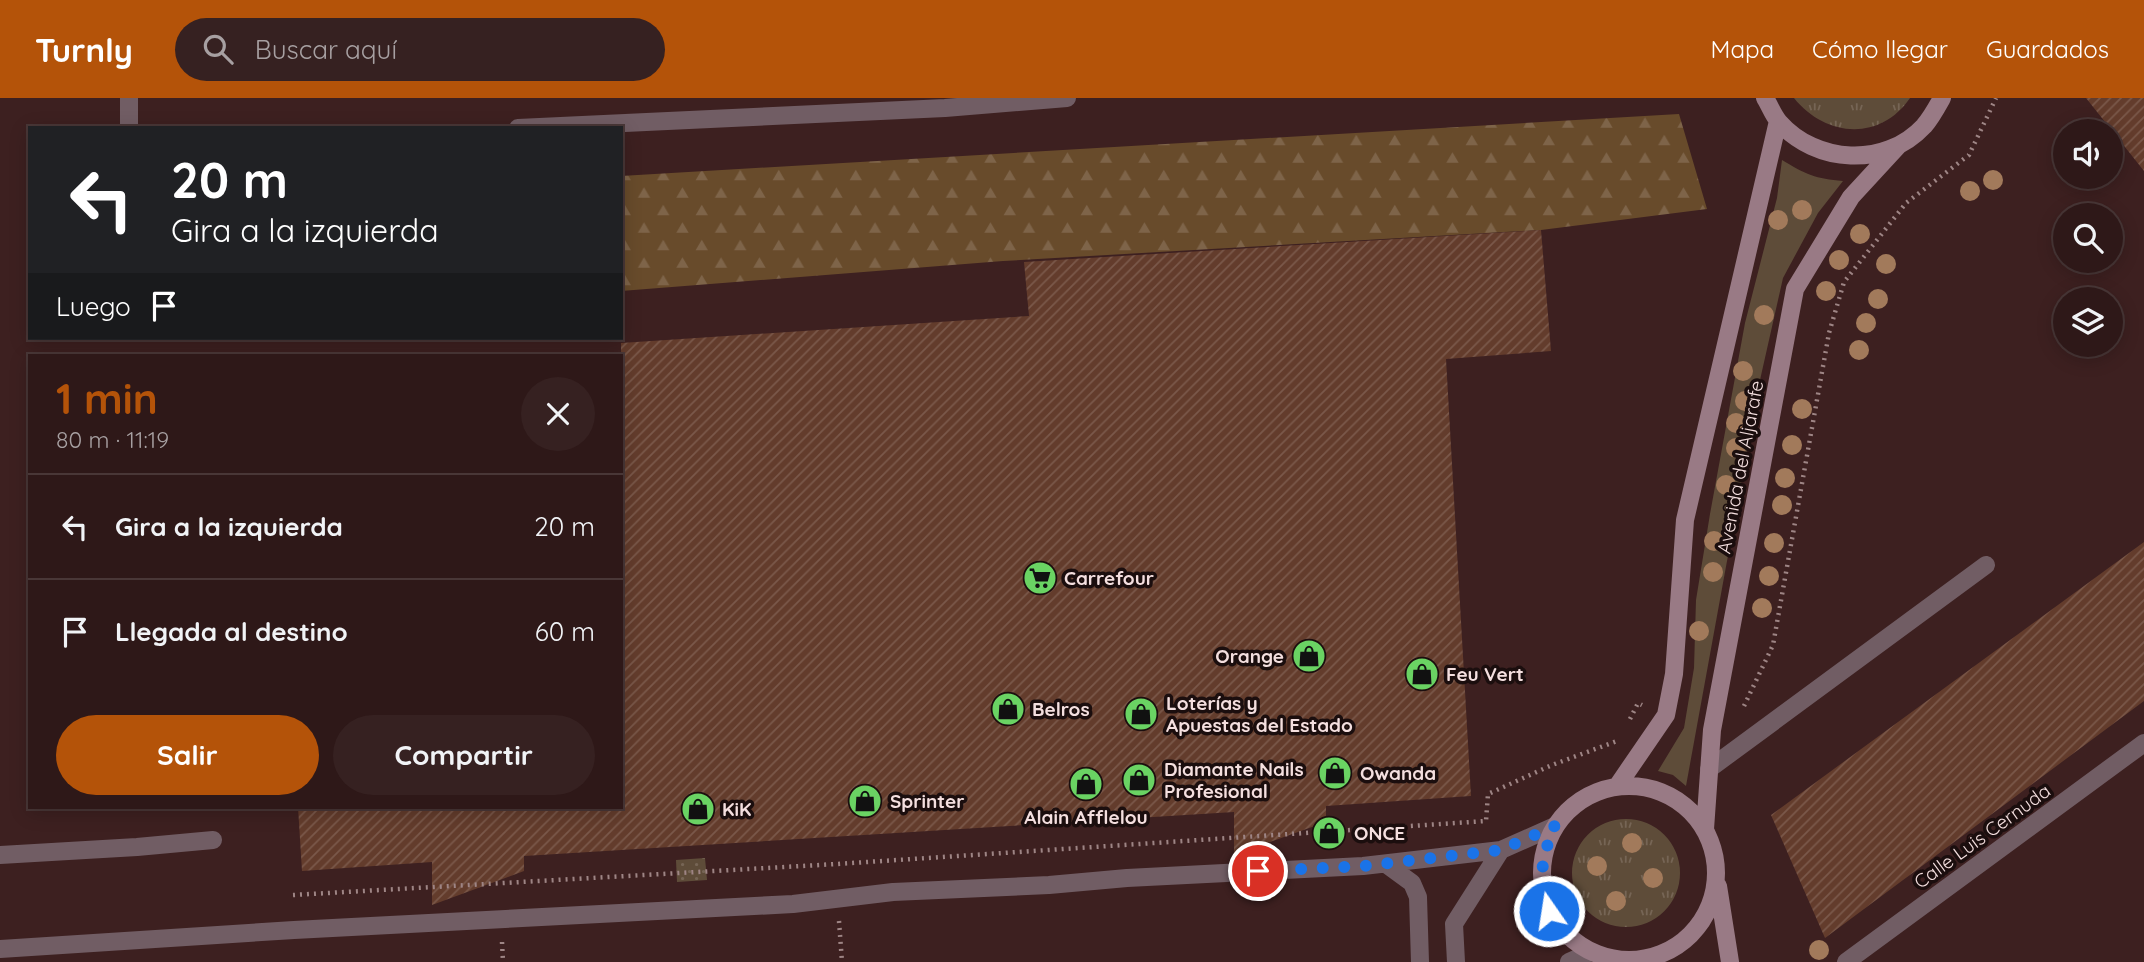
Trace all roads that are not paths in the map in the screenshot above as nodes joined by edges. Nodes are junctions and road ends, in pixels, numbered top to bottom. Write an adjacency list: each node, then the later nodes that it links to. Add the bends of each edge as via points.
1 (129, 98): 7 (street)
2 (1067, 98): 5 (street)
3 (1765, 98): 6 (main road)
4 (1942, 98): 9 (main road, Avenida del Aljarafe, via 1924,125)
5 (945, 103): 8 (street)
6 (1778, 121): 9 (main road, via 1803,143 1834,155 1867,156); 13 (main road, Avenida del Aljarafe, via 1685,520 1674,674 1666,715)
7 (129, 126)
8 (552, 126)
9 (1898, 146): 12 (main road, Avenida del Aljarafe, via 1851,197 1796,289 1712,730)
10 (1986, 565): 12 (street)
11 (2144, 743): 28 (street, Calle Luis Cernuda)
12 (1709, 769): 15 (main road, Avenida del Aljarafe)
13 (1618, 785): 14 (main road, via 1594,792 1572,806); 15 (main road, via 1644,786 1669,794)
14 (1555, 826): 17 (street); 22 (main road, via 1544,853 1541,882 1549,911 1566,935)
15 (1705, 829): 20 (main road)
16 (213, 839): 18 (street)
17 (1501, 850): 19 (street); 25 (street, via 1454,924)
18 (0, 855)
19 (1386, 864): 21 (street, via 894,891 793,904); 24 (street, via 1412,883 1418,897)
20 (1717, 878): 23 (main road, via 1710,907 1693,932 1670,951); 27 (main road)
21 (0, 949)
22 (1591, 952): 23 (main road, via 1616,960); 26 (street)
23 (1644, 961)
24 (1420, 962)
25 (1456, 962)
26 (1569, 962)
27 (1730, 962)
28 (1846, 962)

